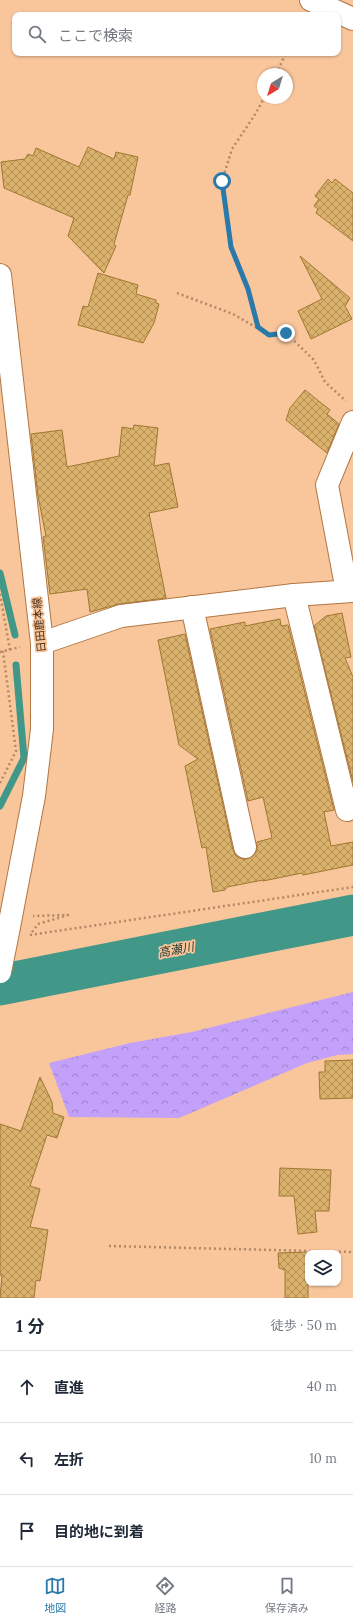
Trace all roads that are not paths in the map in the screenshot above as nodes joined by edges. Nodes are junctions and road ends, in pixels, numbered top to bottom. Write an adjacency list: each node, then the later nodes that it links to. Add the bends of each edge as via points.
1 (311, 0): 2 (street)
2 (339, 12)
3 (341, 13): 4 (street)
4 (353, 18)
5 (0, 275): 10 (street, 日田鹿本線)
6 (350, 412): 7 (street, via 327,486)
7 (350, 591): 8 (street)
8 (294, 595): 9 (street); 11 (street)
9 (192, 607): 10 (street, via 121,616); 12 (street)
10 (42, 642): 13 (street, 日田鹿本線, bridge, via 41,737 34,796)
11 (347, 810)
12 (245, 847)
13 (0, 972)

